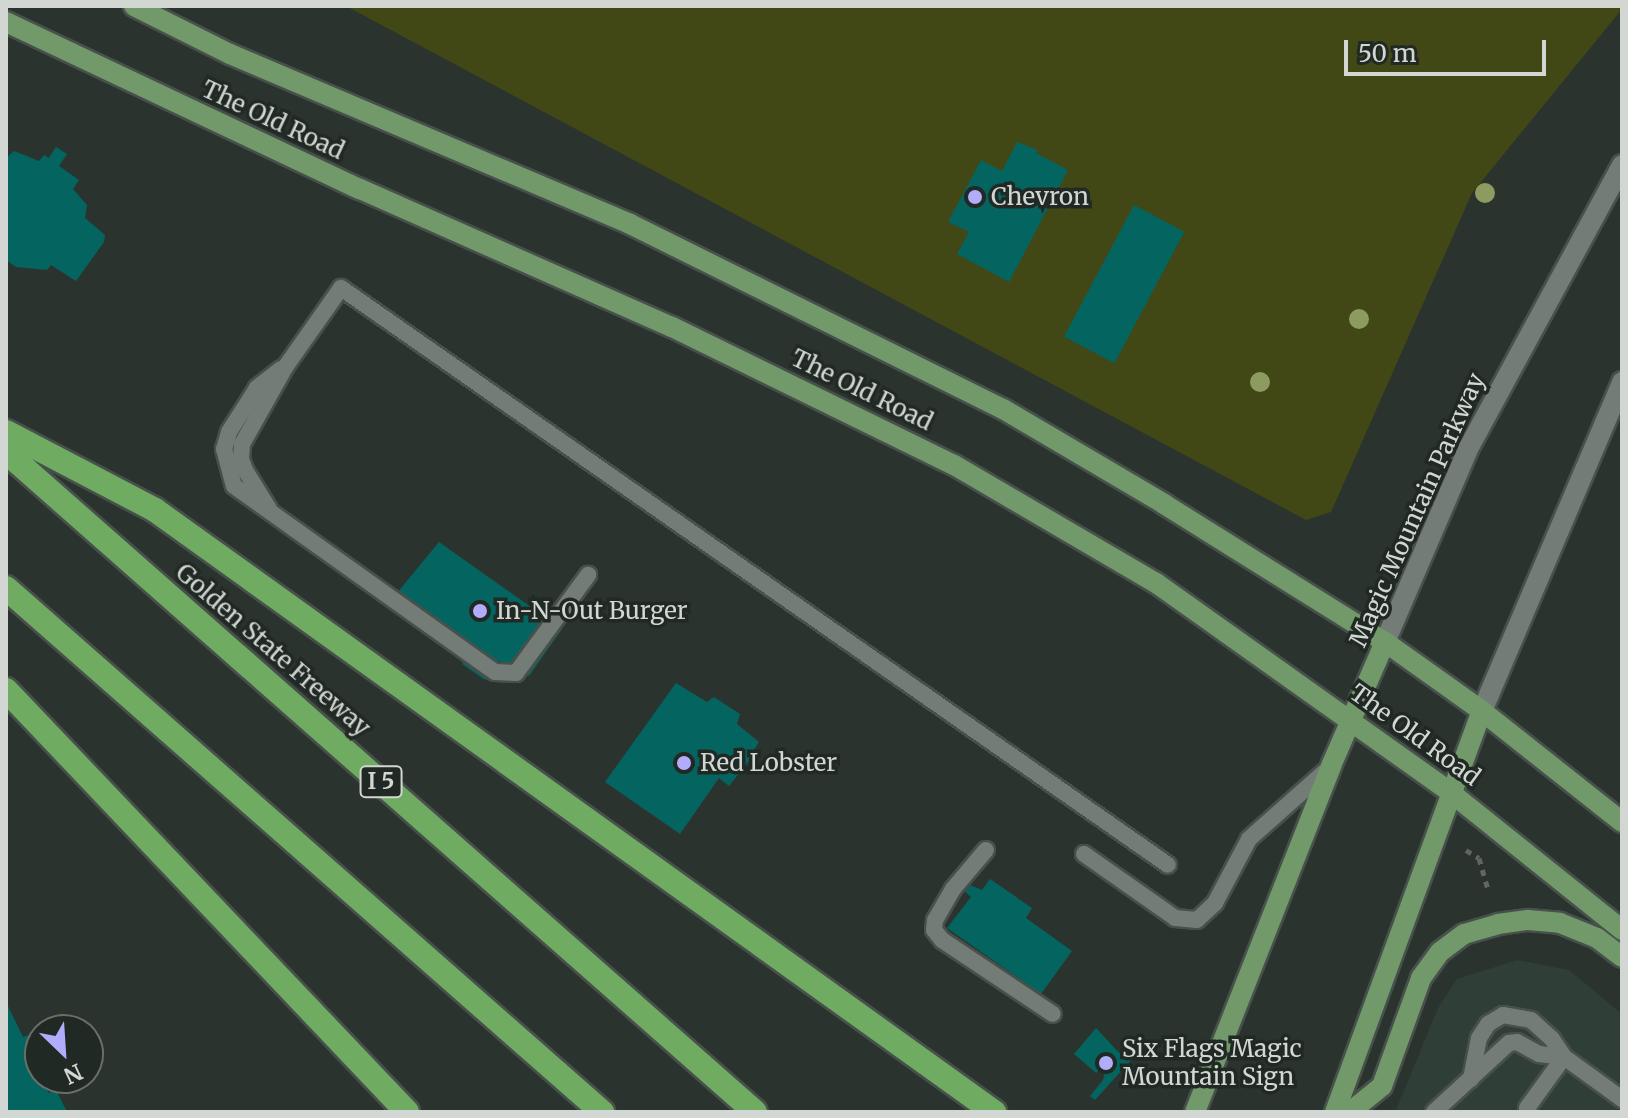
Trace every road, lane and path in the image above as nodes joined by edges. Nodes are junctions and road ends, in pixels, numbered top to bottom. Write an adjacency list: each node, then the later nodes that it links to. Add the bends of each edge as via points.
1 (134, 6): 9 (main road, The Old Road, via 230,54 644,231 967,391 1126,481)
2 (6, 22): 12 (main road, The Old Road, via 360,189 672,327 954,465 1156,583)
3 (1622, 165): 9 (main road, Magic Mountain Parkway, via 1468,449)
4 (1622, 382): 11 (main road)
5 (6, 432): 30 (highway, via 155,510)
6 (6, 452): 29 (highway, Golden State Freeway / I 5)
7 (588, 575): 19 (lane, via 516,673 495,672 234,486 224,449 229,432 257,388 286,366 341,288)
8 (6, 588): 28 (highway)
9 (1385, 642): 11 (main road, The Old Road); 12 (main road, Magic Mountain Parkway)
10 (6, 690): 27 (highway)
11 (1482, 711): 14 (main road); 15 (main road, The Old Road)
12 (1351, 719): 13 (main road, Magic Mountain Parkway); 14 (main road, The Old Road)
13 (1331, 766): 18 (lane, via 1249,839 1215,903 1197,920 1175,918); 31 (main road, Magic Mountain Parkway)
14 (1450, 792): 21 (main road, The Old Road); 32 (main road)
15 (1622, 822)
16 (986, 850): 23 (lane, via 953,889 934,930)
17 (1466, 850): 20 (path, via 1479,858)
18 (1084, 854)
19 (1168, 865)
20 (1489, 892)
21 (1622, 930)
22 (1622, 957): 33 (main road, via 1597,938 1560,923 1528,920 1464,934 1440,952 1421,978 1382,1086)
23 (1053, 1014)
24 (1564, 1057): 25 (lane, via 1509,1043); 25 (lane, via 1531,1020 1503,1015 1479,1038); 26 (lane); 35 (lane)
25 (1471, 1079): 34 (lane)
26 (1622, 1099)
27 (407, 1112)
28 (602, 1112)
29 (755, 1112)
30 (994, 1112)
31 (1195, 1112)
32 (1335, 1112)
33 (1350, 1112)
34 (1434, 1112)
35 (1529, 1112)

